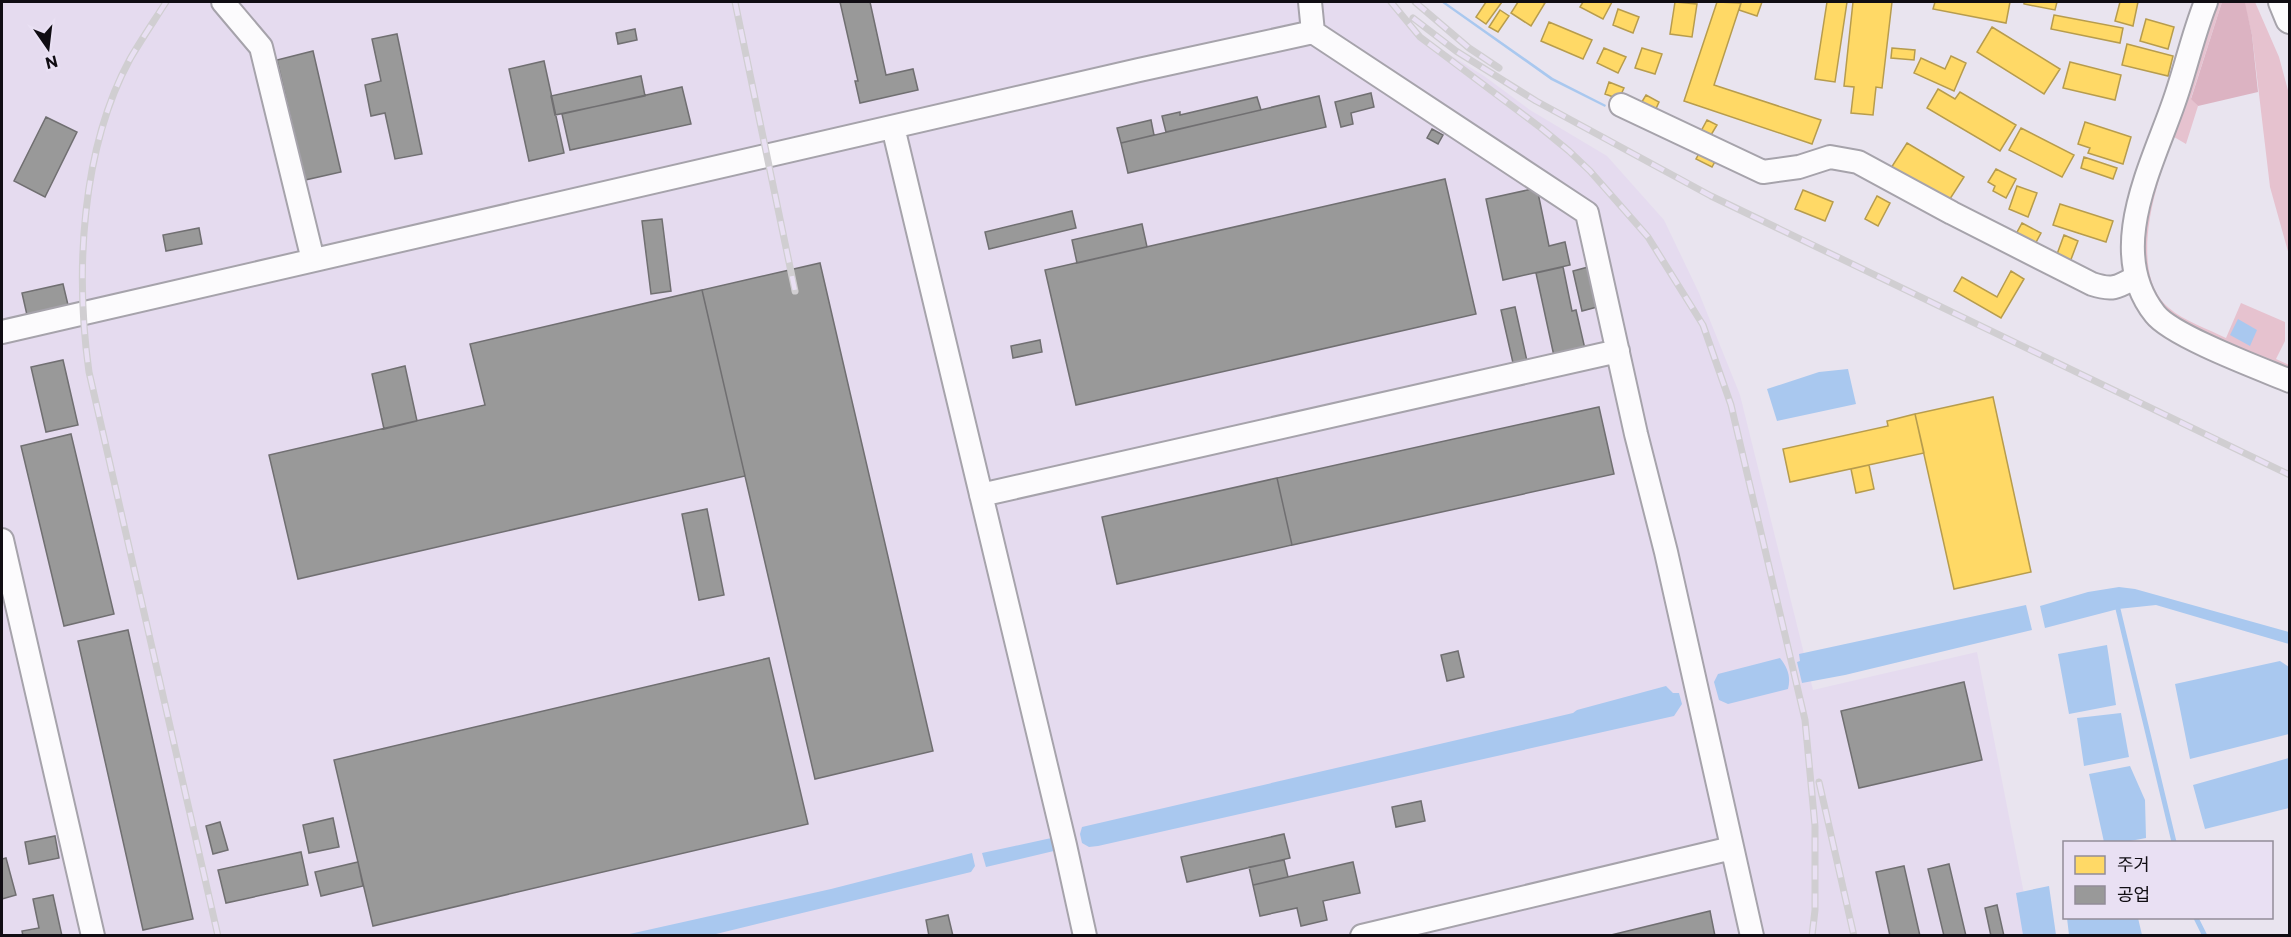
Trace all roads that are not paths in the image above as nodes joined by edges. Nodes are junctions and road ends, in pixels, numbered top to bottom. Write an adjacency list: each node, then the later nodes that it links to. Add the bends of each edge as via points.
1 (223, 2): 9 (street, via 261,47)
2 (1310, 2): 6 (street)
3 (2206, 2): 10 (street, via 2141,189 2133,248)
4 (2283, 2): 5 (main road)
5 (2289, 19)
6 (1313, 32): 8 (street); 12 (street, via 1587,213)
7 (1621, 105): 10 (street, via 1763,172 1830,157 1858,162 2092,284 2116,288)
8 (893, 127): 9 (street); 14 (street)
9 (313, 260): 11 (street)
10 (2136, 277): 13 (street, via 2162,321 2197,341)
11 (2, 332)
12 (1617, 351): 14 (street); 16 (street)
13 (2289, 381)
14 (981, 495): 18 (street)
15 (2, 540): 17 (street)
16 (1732, 848): 19 (street); 20 (street)
17 (93, 936)
18 (1084, 936)
19 (1362, 936)
20 (1752, 936)

